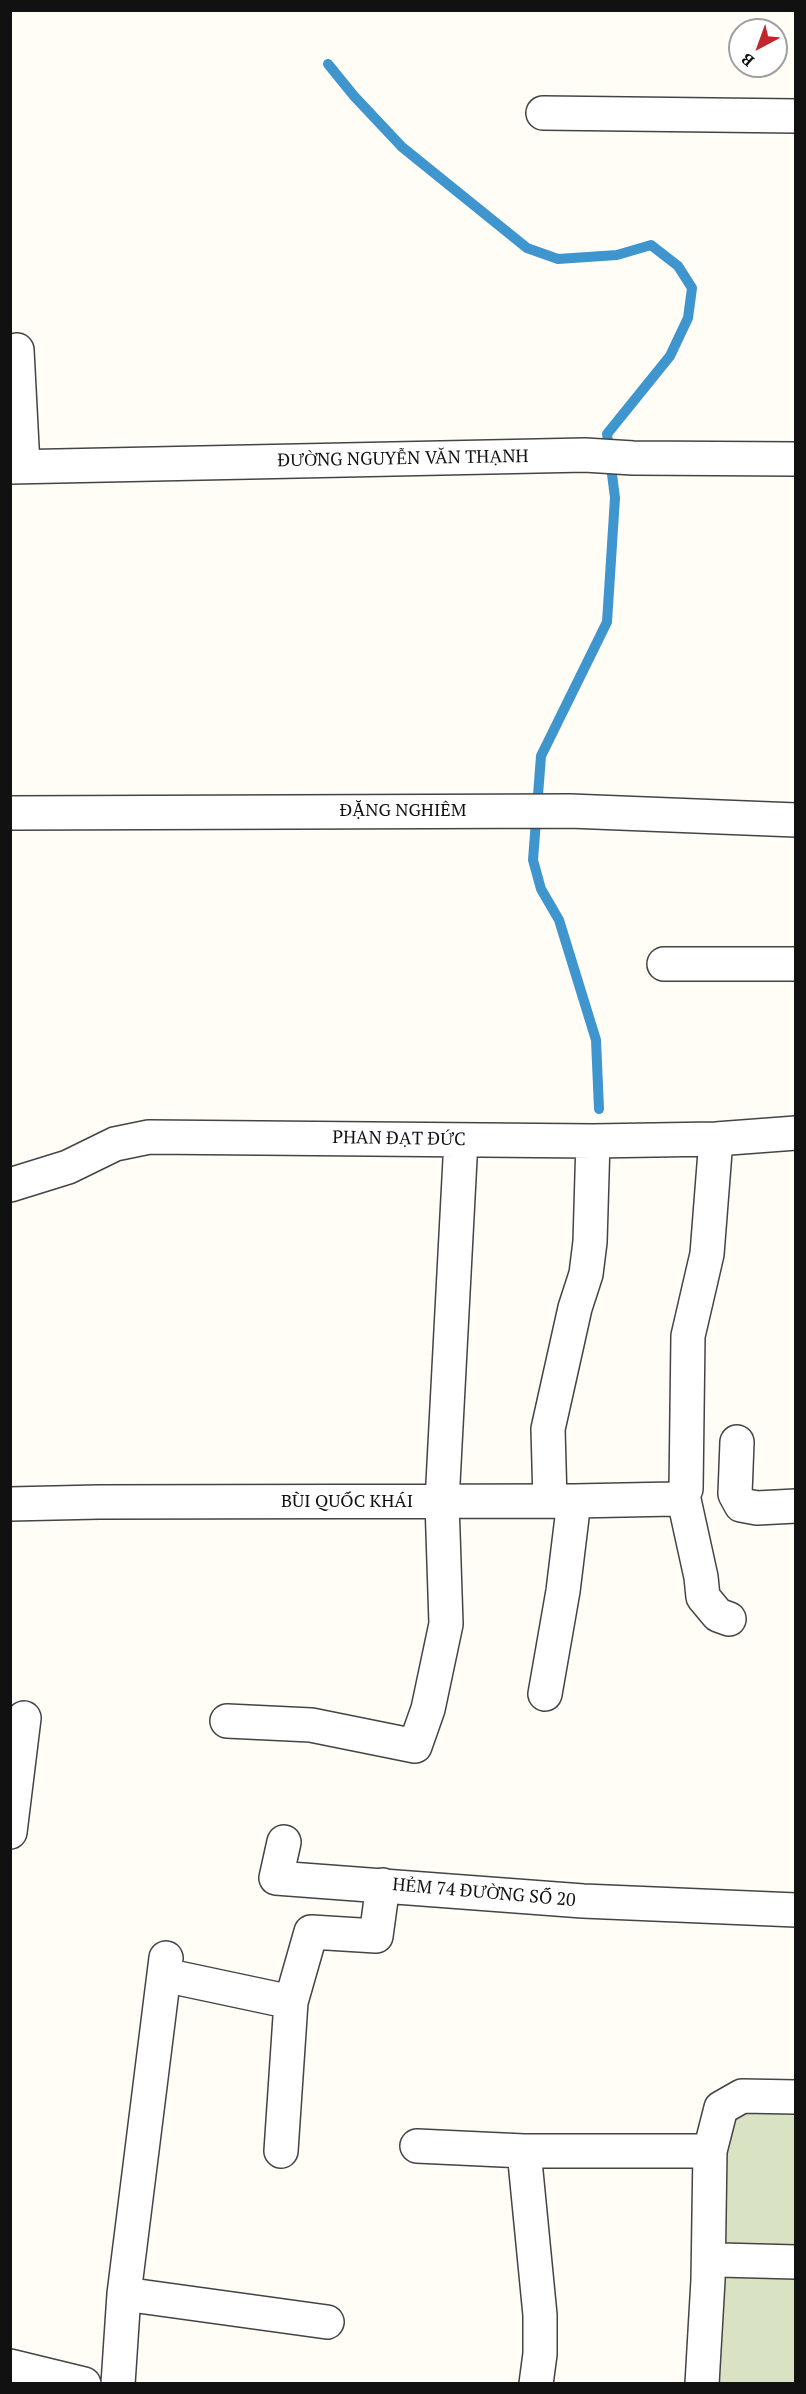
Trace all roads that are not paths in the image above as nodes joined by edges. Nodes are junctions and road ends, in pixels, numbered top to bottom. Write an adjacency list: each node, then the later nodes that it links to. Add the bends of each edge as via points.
1 (543, 113): 2 (street)
2 (795, 116)
3 (17, 350): 5 (street)
4 (795, 459): 5 (street, ĐƯỜNG NGUYỄN VĂN THẠNH, via 585,455)
5 (17, 466)
6 (10, 813): 7 (street, ĐẶNG NGHIÊM, via 570,811)
7 (795, 820)
8 (664, 964): 9 (street)
9 (795, 964)
10 (795, 1133): 11 (street, PHAN ĐẠT ĐỨC)
11 (716, 1139): 13 (street, PHAN ĐẠT ĐỨC); 16 (street, via 707,1254 688,1336 686,1489)
12 (461, 1140): 13 (street, PHAN ĐẠT ĐỨC); 14 (street, PHAN ĐẠT ĐỨC, via 149,1137 115,1144 68,1167); 18 (street)
13 (590, 1141): 17 (street, via 590,1242 586,1274 548,1429)
14 (10, 1185)
15 (737, 1442): 20 (street, via 735,1494 741,1505)
16 (682, 1496): 17 (street, BÙI QUỐC KHÁI); 21 (street, via 703,1597 718,1615)
17 (562, 1501): 18 (street, BÙI QUỐC KHÁI); 22 (street, via 563,1591)
18 (442, 1502): 19 (street, BÙI QUỐC KHÁI); 24 (street, via 446,1624 428,1708 415,1746 311,1725)
19 (10, 1504)
20 (795, 1506)
21 (729, 1619)
22 (545, 1694)
23 (24, 1718): 25 (street)
24 (227, 1721)
25 (10, 1832)
26 (284, 1842): 27 (street, via 276,1878)
27 (383, 1885): 28 (street, HẺM 74 ĐƯỜNG SỐ 20, via 583,1901); 29 (street, HẺM 74 ĐƯỜNG SỐ 20, via 376,1936 311,1932)
28 (795, 1910)
29 (291, 2002): 32 (street); 37 (street, via 165,1966)
30 (795, 2097): 34 (street, via 742,2096 721,2108)
31 (417, 2146): 33 (street)
32 (281, 2151)
33 (524, 2151): 34 (street); 42 (street, via 540,2315)
34 (710, 2151): 43 (street)
35 (720, 2260): 36 (street)
36 (795, 2262)
37 (124, 2294): 38 (street); 41 (street)
38 (327, 2322)
39 (10, 2366): 40 (street)
40 (84, 2384)
41 (118, 2384)
42 (536, 2384)
43 (702, 2384)

